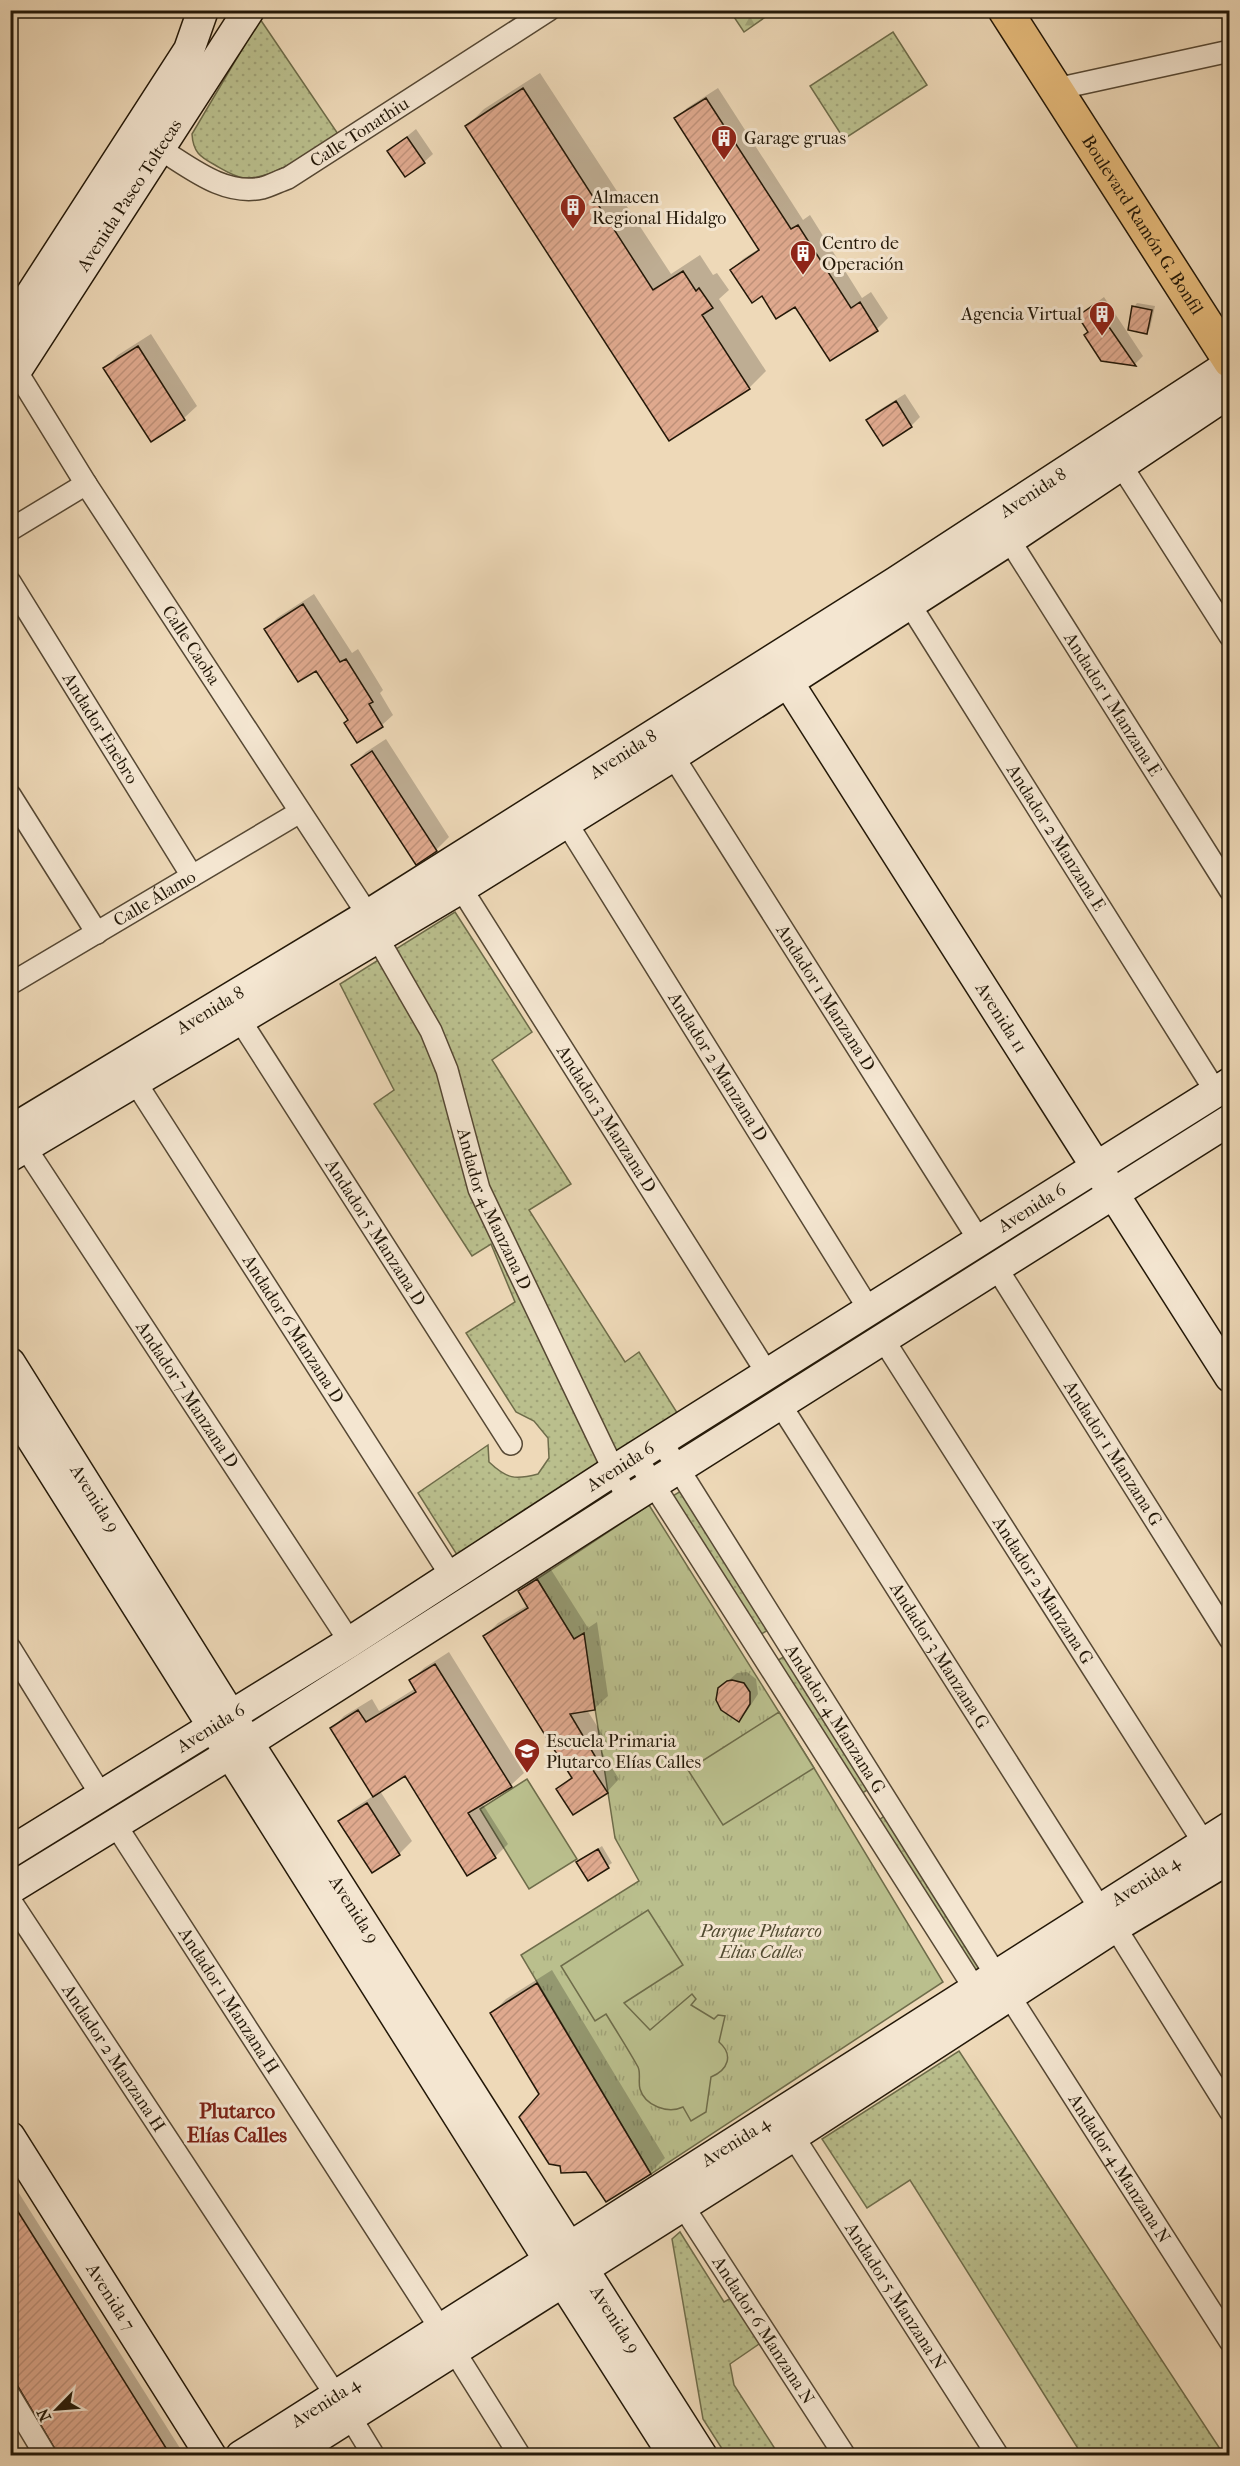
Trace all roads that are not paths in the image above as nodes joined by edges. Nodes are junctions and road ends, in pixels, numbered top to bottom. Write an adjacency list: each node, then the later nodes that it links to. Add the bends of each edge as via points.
1 (203, 10): 10 (street, Avenida Paseo Toltecas, via 189,50)
2 (249, 10): 9 (street, Avenida Paseo Toltecas)
3 (549, 10): 9 (street, Calle Tonathiu, via 288,178 263,188 222,186)
4 (1005, 10): 7 (main road, Boulevard Ramón G. Bonfil)
5 (1027, 10): 7 (street)
6 (1230, 51): 8 (street)
7 (1037, 60): 8 (main road, Boulevard Ramón G. Bonfil)
8 (1056, 89): 13 (main road, Boulevard Ramón G. Bonfil)
9 (160, 149): 11 (street, Avenida Paseo Toltecas)
10 (50, 266): 11 (street); 12 (street, Avenida Paseo Toltecas)
11 (75, 282): 14 (street, Avenida Paseo Toltecas)
12 (10, 327)
13 (1230, 363): 18 (street, Avenida 8)
14 (14, 376): 17 (street, Calle Caoba)
15 (1230, 392): 16 (street, Avenida 8)
16 (1121, 465): 18 (street, Avenida 8); 22 (street)
17 (86, 484): 19 (street); 26 (street, Calle Caoba)
18 (1002, 529): 21 (street, Avenida 8); 30 (street, Andador 1 Manzana E)
19 (10, 530)
20 (10, 582): 28 (street, Andador Enebro)
21 (903, 593): 23 (street, Avenida 8); 36 (street, Andador 2 Manzana E)
22 (1230, 636)
23 (781, 670): 24 (street, Avenida 8); 29 (street, Avenida 8); 39 (street, Avenida 11)
24 (673, 756): 27 (street, Avenida 8); 41 (street, Andador 1 Manzana D)
25 (10, 795): 32 (street)
26 (300, 812): 28 (street, Calle Álamo); 31 (street, Calle Caoba)
27 (566, 822): 29 (street, Avenida 8); 43 (street, Andador 2 Manzana D)
28 (192, 876): 32 (street, Calle Álamo)
29 (454, 876): 31 (street, Avenida 8); 46 (street, Andador 3 Manzana D)
30 (1230, 890)
31 (373, 926): 34 (street, Avenida 8); 38 (street, Avenida 8); 52 (street, Andador 4 Manzana D, via 431,1031 447,1070 479,1189)
32 (97, 933): 33 (street, Calle Álamo)
33 (12, 980)
34 (240, 1020): 35 (street, Avenida 8); 51 (street, Andador 5 Manzana D)
35 (136, 1083): 38 (street, Avenida 8); 56 (street, Andador 6 Manzana D)
36 (1223, 1088): 39 (street, Avenida 6)
37 (1230, 1120): 40 (street, Avenida 6)
38 (15, 1145): 59 (street, Andador 7 Manzana D)
39 (1096, 1166): 40 (street, Avenida 11); 41 (street, Avenida 6)
40 (1113, 1194): 42 (street, Avenida 6); 47 (street, Avenida 11)
41 (979, 1240): 43 (street, Avenida 6)
42 (996, 1267): 44 (street, Avenida 6); 58 (street, Andador 1 Manzana G)
43 (870, 1311): 46 (street, Avenida 6)
44 (883, 1339): 49 (street, Avenida 6); 70 (street, Andador 2 Manzana G)
45 (10, 1363): 62 (street, Avenida 9)
46 (768, 1374): 50 (street, Avenida 6)
47 (1230, 1377)
48 (10, 1404): 62 (street, Avenida 9)
49 (780, 1404): 53 (street, Avenida 6); 73 (street, Andador 3 Manzana G)
50 (661, 1441): 52 (street, Avenida 6); 53 (street, Andador 4 Manzana G)
51 (511, 1444)
52 (625, 1464): 54 (street, Andador 4 Manzana G); 55 (street, Andador 4 Manzana D); 56 (street, Avenida 6)
53 (678, 1468): 54 (street, Avenida 6); 57 (street, Andador 4 Manzana G)
54 (653, 1484): 55 (street, Avenida 6); 61 (street, Andador 4 Manzana G)
55 (628, 1500): 63 (street, Avenida 6)
56 (452, 1577): 59 (street, Avenida 6)
57 (782, 1634): 61 (street); 65 (street, Andador 4 Manzana G)
58 (1230, 1639)
59 (350, 1642): 62 (street, Avenida 6)
60 (10, 1648): 64 (street)
61 (758, 1649): 66 (street, Andador 4 Manzana G)
62 (222, 1722): 63 (street, Avenida 9); 64 (street, Avenida 6)
63 (239, 1748): 67 (street, Avenida 6); 81 (street, Avenida 9)
64 (101, 1795): 69 (street, Avenida 6)
65 (884, 1796): 66 (street); 74 (street, Andador 4 Manzana G)
66 (861, 1810): 74 (street, Andador 4 Manzana G)
67 (115, 1824): 71 (street, Avenida 6); 82 (street, Andador 1 Manzana H)
68 (1230, 1827): 70 (street, Avenida 4)
69 (10, 1852)
70 (1220, 1862): 73 (street, Avenida 4)
71 (10, 1889)
72 (10, 1900): 85 (street, Andador 2 Manzana H)
73 (1108, 1918): 74 (street, Avenida 4); 76 (street, Andador 3 Manzana G)
74 (992, 1992): 75 (street, Avenida 4); 83 (street, Andador 4 Manzana N)
75 (947, 2021): 77 (street, Avenida 4); 80 (street, Avenida 4)
76 (1230, 2111)
77 (792, 2136): 79 (street, Avenida 4); 95 (street, Andador 5 Manzana N)
78 (10, 2137): 88 (street, Avenida 7)
79 (682, 2206): 80 (street, Avenida 4); 94 (street, Andador 6 Manzana N)
80 (603, 2241): 81 (street, Avenida 4)
81 (566, 2265): 82 (street, Avenida 4); 92 (street, Avenida 9); 93 (street, Avenida 9)
82 (446, 2339): 85 (street, Avenida 4); 91 (street, Andador 1 Manzana H)
83 (1230, 2341)
84 (10, 2396): 87 (street)
85 (342, 2405): 86 (street, Avenida 4); 89 (street, Avenida 4); 90 (street, Andador 2 Manzana H)
86 (249, 2454)
87 (46, 2456)
88 (211, 2456)
89 (288, 2456)
90 (374, 2456)
91 (520, 2456)
92 (674, 2456)
93 (702, 2456)
94 (845, 2456)
95 (998, 2456)

